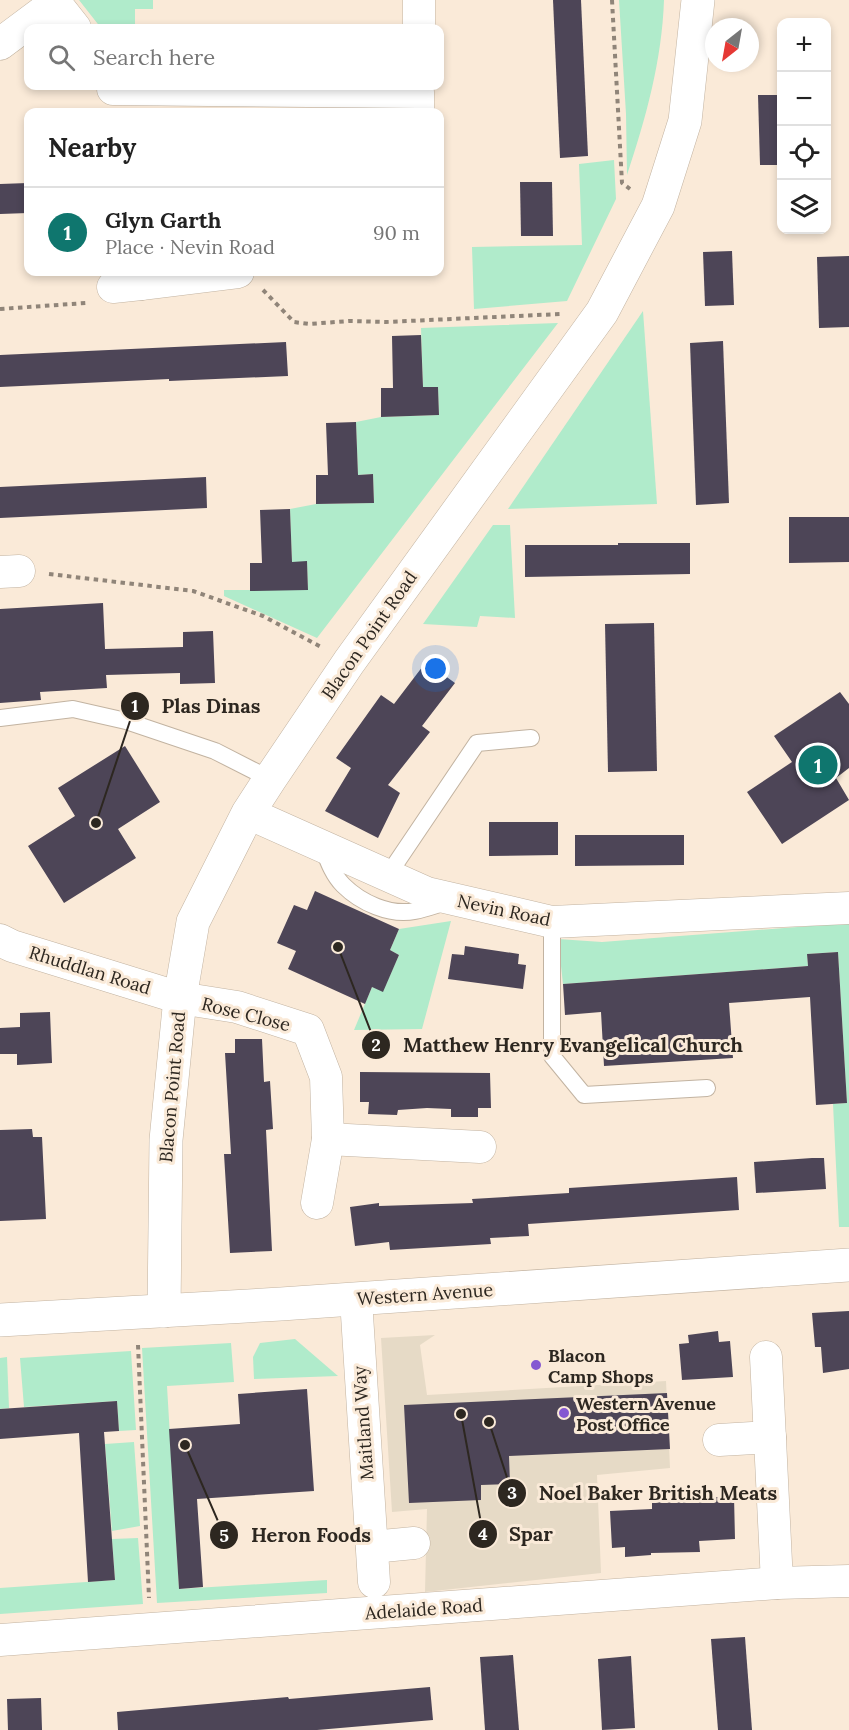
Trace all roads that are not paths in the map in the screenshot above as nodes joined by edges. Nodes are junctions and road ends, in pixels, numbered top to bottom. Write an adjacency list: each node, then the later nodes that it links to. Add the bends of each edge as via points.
1 (419, 0): 6 (street)
2 (698, 0): 15 (street, Blacon Point Road, via 685,121 658,206 602,312 349,662)
3 (54, 1): 4 (street); 5 (street)
4 (25, 24)
5 (72, 24)
6 (419, 24)
7 (24, 25): 8 (street)
8 (0, 44)
9 (114, 96): 10 (street)
10 (418, 97)
11 (250, 279): 12 (street)
12 (131, 281)
13 (0, 718): 15 (lane, via 73,709 115,718 214,751)
14 (531, 738): 18 (lane, via 477,743)
15 (270, 779): 16 (street, Blacon Point Road)
16 (248, 813): 17 (street, Nevin Road); 23 (street, Blacon Point Road, via 193,922)
17 (322, 846): 18 (street, Nevin Road); 19 (lane, via 342,884 370,904 389,911 413,912)
18 (388, 875): 19 (street, Nevin Road, via 427,893)
19 (456, 899): 21 (street, Nevin Road)
20 (849, 908): 21 (street, Nevin Road)
21 (552, 922): 24 (lane, via 552,1056 584,1095)
22 (0, 940): 23 (street, Rhuddlan Road)
23 (180, 998): 25 (street, Rose Close, via 237,1007 308,1030 326,1077); 30 (street, Blacon Point Road)
24 (706, 1088)
25 (328, 1139): 26 (street); 27 (street, Rose Close)
26 (480, 1147)
27 (317, 1203)
28 (849, 1265): 29 (street, Western Avenue)
29 (356, 1299): 30 (street, Western Avenue); 36 (street, Maitland Way)
30 (150, 1312): 31 (street, Western Avenue)
31 (0, 1320)
32 (766, 1357): 33 (street)
33 (770, 1437): 34 (street); 39 (street)
34 (718, 1440)
35 (414, 1543): 36 (street)
36 (372, 1547): 38 (street, Maitland Way)
37 (849, 1581): 39 (street, Adelaide Road)
38 (374, 1582)
39 (777, 1583): 40 (street, Adelaide Road)
40 (0, 1640)

